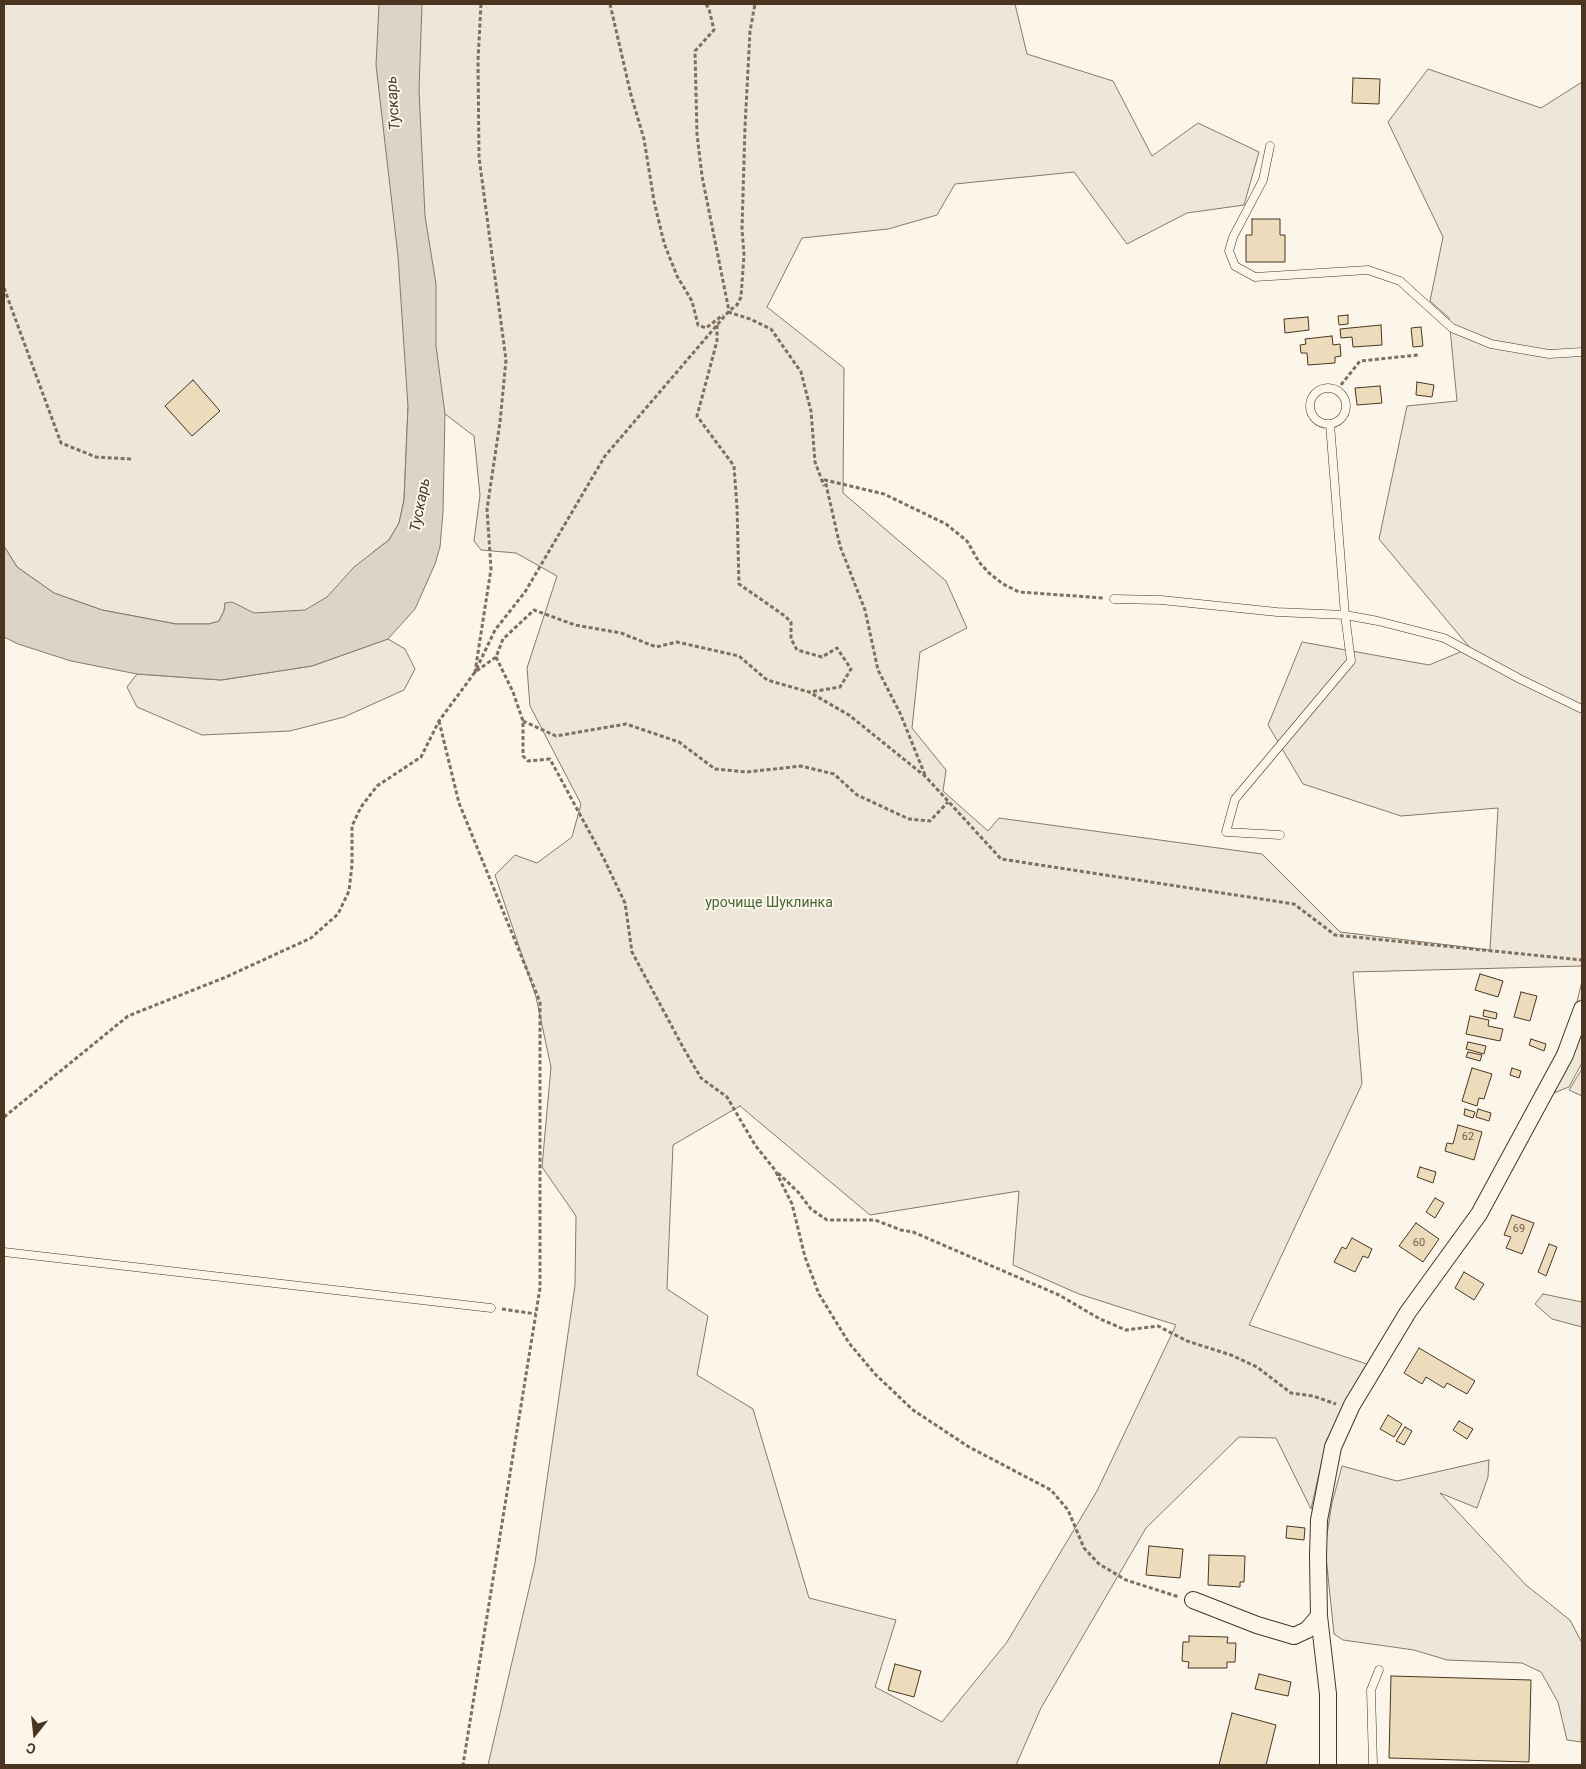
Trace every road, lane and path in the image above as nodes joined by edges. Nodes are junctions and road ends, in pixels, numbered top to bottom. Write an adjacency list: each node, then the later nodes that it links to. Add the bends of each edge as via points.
1 (481, 4): 18 (path, via 479,157 506,360 487,509 491,569)
2 (610, 4): 7 (path, via 644,139 664,243 677,276 692,301 698,325 706,328)
3 (706, 4): 7 (path, via 714,30 695,51 697,134 702,176)
4 (754, 4): 7 (path, via 744,127 743,289 737,305)
5 (1270, 146): 9 (lane, via 1263,180 1229,251 1234,266 1254,277 1368,270 1400,281 1452,328 1491,344 1549,354)
6 (4, 288): 13 (path, via 61,442 96,457)
7 (729, 311): 8 (path); 14 (path, via 771,330 801,372 811,411 815,462)
8 (717, 325): 18 (path, via 605,456 525,592 495,630); 19 (path, via 717,341 697,416 734,466 739,584 791,622 792,639 797,650 822,658 838,648 852,669 840,687)
9 (1582, 352)
10 (1418, 355): 11 (path, via 1360,361)
11 (1338, 390): 12 (lane, via 1344,398 1345,412); 12 (lane, via 1328,388 1317,392 1310,407 1318,420)
12 (1330, 424): 16 (lane)
13 (131, 459)
14 (827, 494): 15 (path, via 825,480 884,494 946,524 967,541 989,573 1019,592); 23 (path, via 840,546 865,610 878,670)
15 (1114, 598): 16 (lane)
16 (1345, 615): 20 (lane, via 1444,638 1520,680); 25 (lane, via 1351,661 1235,800 1226,832)
17 (496, 657): 18 (path); 19 (path, via 503,639 534,610 574,625 622,633 656,646 676,642 739,656 767,680); 22 (path)
18 (475, 672): 21 (path)
19 (809, 692): 23 (path, via 849,715)
20 (1582, 709)
21 (439, 721): 28 (path, via 421,757 377,786 361,807 352,826 349,891 338,914 311,938 226,977 128,1016); 32 (path, via 458,803 540,1002 540,1288)
22 (523, 721): 24 (path, via 556,736 626,724 679,742 715,769 748,772 801,766 834,774 856,795 908,819 930,821); 29 (path, via 523,756 528,761 550,759 625,903 632,952 684,1049 701,1078 727,1097 755,1145)
23 (926, 777): 24 (path)
24 (948, 802): 26 (path, via 1001,859 1294,904 1335,935)
25 (1280, 835)
26 (1582, 960)
27 (1582, 1009): 33 (street, via 1565,1055 1479,1214 1408,1312)
28 (4, 1117)
29 (776, 1170): 33 (path, via 798,1192 810,1210 827,1220 875,1220 913,1232 1059,1295 1126,1330 1158,1326 1187,1341 1257,1367 1291,1393 1313,1396 1338,1405); 34 (path, via 792,1204 805,1257 819,1294 849,1343 875,1374 913,1410 969,1447 1051,1490 1068,1510 1084,1548 1099,1564 1126,1580)
30 (4, 1252): 31 (lane)
31 (491, 1308): 32 (path)
32 (536, 1314): 37 (path)
33 (1352, 1405): 35 (street, via 1333,1447 1319,1520)
34 (1193, 1600): 35 (street, via 1257,1626 1294,1636 1307,1630)
35 (1319, 1616): 38 (street, via 1328,1694)
36 (1379, 1670): 39 (lane, via 1371,1690)
37 (463, 1765)
38 (1328, 1765)
39 (1373, 1765)

